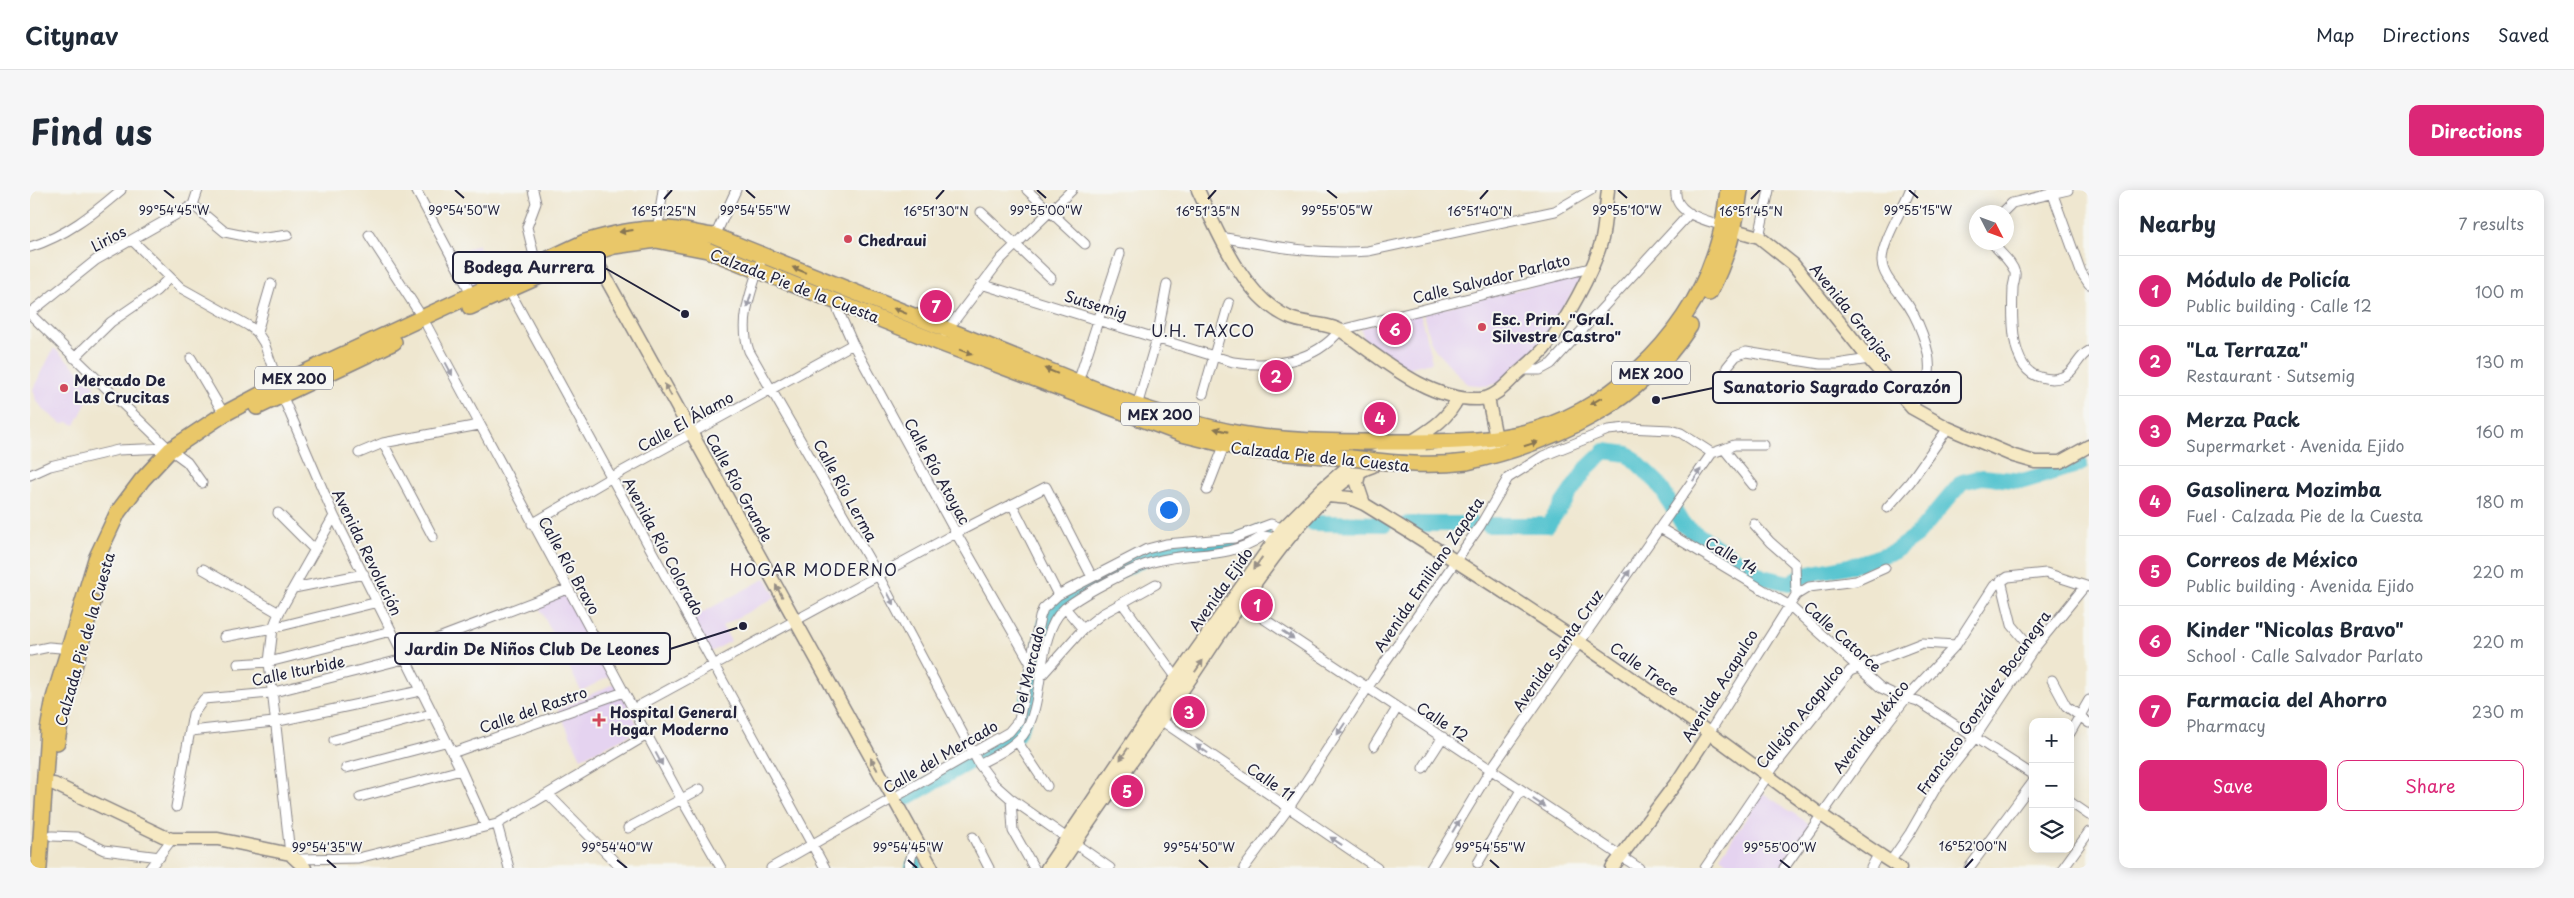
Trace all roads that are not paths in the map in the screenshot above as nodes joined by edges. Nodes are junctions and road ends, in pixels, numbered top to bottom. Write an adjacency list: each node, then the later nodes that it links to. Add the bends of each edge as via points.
1 (121, 190): 33 (street, via 61,236)
2 (198, 190): 18 (street)
3 (416, 190): 48 (street)
4 (533, 190): 38 (street, via 536,203 527,227)
5 (663, 190): 26 (street)
6 (736, 190): 27 (street)
7 (1027, 190): 21 (street)
8 (1072, 190): 21 (street)
9 (1198, 190): 28 (main road)
10 (1591, 190): 28 (street, via 1555,211 1368,251 1307,252)
11 (1608, 190): 39 (main road, via 1602,240)
12 (1676, 190): 22 (street, via 1679,206)
13 (1769, 190): 29 (street)
14 (1910, 190): 73 (street, via 1885,244 1882,261 1888,279 1918,321 1928,359 1928,374)
15 (2068, 190): 17 (street)
16 (1738, 191): 23 (main road, Calzada Pie de la Cuesta / MEX 200)
17 (2052, 192): 19 (street); 46 (street, via 2081,272)
18 (193, 205): 24 (street, via 225,232 259,239); 30 (street, Lirios)
19 (2010, 205)
20 (981, 212): 32 (street)
21 (1050, 212): 31 (street); 32 (street)
22 (1690, 213): 23 (street); 65 (street, via 1551,364 1540,370)
23 (1729, 228): 29 (main road, Avenida Granjas); 78 (main road, Calzada Pie de la Cuesta / MEX 200, one-way to 78, via 1684,317 1671,336 1626,380 1574,413 1520,434); 86 (main road, Calzada Pie de la Cuesta / MEX 200, one-way to 23, via 1583,423 1611,406 1660,363 1678,344 1710,292 1720,270)
24 (288, 235)
25 (368, 235): 53 (street, Calle Río Bravo)
26 (657, 235): 27 (main road, Calzada Pie de la Cuesta / MEX 200, via 674,229); 35 (main road, Calzada Pie de la Cuesta / MEX 200); 38 (main road, Calzada Pie de la Cuesta / MEX 200, one-way to 38, via 610,234); 40 (main road, Calzada Pie de la Cuesta / MEX 200)
27 (715, 236): 37 (main road, Calzada Pie de la Cuesta / MEX 200)
28 (1220, 237): 54 (main road, via 1233,263 1277,312)
29 (1759, 238): 63 (main road, Avenida Granjas, via 1793,264)
30 (133, 240): 41 (street); 51 (street, Lirios, via 96,260)
31 (1085, 244)
32 (1017, 245): 42 (street); 44 (street, via 1001,258)
33 (30, 247)
34 (1999, 250): 59 (street, via 2016,275 2013,286 2014,333 2017,351 2028,370 2036,376 2060,378 2068,374)
35 (592, 253): 47 (main road, Calzada Pie de la Cuesta / MEX 200); 77 (main road, Calle Río Grande, one-way to 35)
36 (1120, 254): 52 (street)
37 (763, 255): 40 (street, Calle Río Lerma); 49 (main road, Calzada Pie de la Cuesta / MEX 200, one-way to 37)
38 (536, 264): 48 (main road, Calzada Pie de la Cuesta / MEX 200)
39 (1590, 268): 54 (street, Calle Salvador Parlato); 65 (main road, via 1579,293 1544,349)
40 (758, 270): 49 (main road, Calzada Pie de la Cuesta / MEX 200); 67 (street, Calle Río Lerma, one-way to 67, via 743,322 744,336)
41 (169, 278): 55 (street); 61 (street, via 111,322)
42 (1051, 278)
43 (271, 284): 55 (street)
44 (981, 284): 52 (street, Sutsemig); 56 (street)
45 (1167, 284): 57 (street)
46 (2089, 284)
47 (509, 290): 53 (main road, Calzada Pie de la Cuesta / MEX 200); 91 (street, Avenida Río Colorado)
48 (472, 295): 53 (main road, Calzada Pie de la Cuesta / MEX 200)
49 (842, 296): 56 (main road, Calzada Pie de la Cuesta / MEX 200); 58 (street, Calle Río Atoyac, via 838,310)
50 (1229, 303): 60 (street)
51 (30, 313): 61 (street)
52 (1098, 318): 57 (street, Sutsemig); 66 (street)
53 (424, 322): 68 (main road, Calzada Pie de la Cuesta / MEX 200); 75 (street, Calle Río Bravo, one-way to 75)
54 (1340, 330): 60 (street, Sutsemig, via 1312,352 1279,363 1258,366); 70 (main road, via 1369,352 1427,387)
55 (257, 332): 68 (street, Avenida Revolución)
56 (943, 336): 66 (main road, Calzada Pie de la Cuesta / MEX 200, one-way to 56); 82 (main road, Calzada Pie de la Cuesta / MEX 200, one-way to 82, via 1162,427)
57 (1157, 338): 60 (street, Sutsemig); 72 (street)
58 (853, 344): 67 (street, Calle El Álamo); 104 (street, Calle Río Atoyac)
59 (2089, 351)
60 (1214, 355): 69 (street)
61 (74, 358): 85 (street)
62 (191, 358): 74 (street)
63 (1869, 359): 64 (street, via 1820,364 1746,352 1736,356); 73 (main road, Avenida Granjas)
64 (1727, 367)
65 (1522, 370): 71 (main road)
66 (1078, 382): 72 (main road, Calzada Pie de la Cuesta / MEX 200)
67 (773, 388): 77 (street, Calle El Álamo); 112 (street, Calle Río Lerma)
68 (281, 390): 74 (main road, Calzada Pie de la Cuesta / MEX 200); 85 (main road, Calzada Pie de la Cuesta / MEX 200); 100 (street, Avenida Revolución)
69 (1203, 394)
70 (1458, 398): 71 (main road); 79 (main road, via 1438,425)
71 (1488, 398): 78 (main road)
72 (1137, 406): 89 (main road, Calzada Pie de la Cuesta / MEX 200, one-way to 72, via 1296,440 1233,433 1189,423)
73 (1912, 408): 76 (main road, Avenida Granjas)
74 (224, 414): 85 (main road, Calzada Pie de la Cuesta / MEX 200)
75 (479, 425): 80 (street); 101 (street, Calle Río Bravo)
76 (1948, 428): 83 (main road, Avenida Granjas, via 2035,462 2060,462); 98 (street, via 1910,482)
77 (691, 433): 91 (street, Calle El Álamo); 127 (main road, Calle Río Grande, one-way to 77)
78 (1496, 438): 79 (main road, Calzada Pie de la Cuesta / MEX 200); 105 (main road, Avenida Ejido, via 1483,443 1387,452 1351,464 1322,488)
79 (1411, 442): 89 (main road, Calzada Pie de la Cuesta / MEX 200)
80 (383, 443): 87 (street); 106 (street)
81 (1764, 445): 84 (street, via 1734,445)
82 (1224, 446): 89 (main road, Calzada Pie de la Cuesta / MEX 200, via 1273,453); 94 (street)
83 (2088, 448)
84 (1724, 449): 88 (street); 93 (street)
85 (172, 451): 90 (street, via 118,450 50,466); 92 (street, via 187,462); 134 (main road, Calzada Pie de la Cuesta / MEX 200, via 114,538 94,582)
86 (1509, 451): 89 (main road, Avenida Ejido, via 1485,450 1389,461); 89 (main road, Calzada Pie de la Cuesta / MEX 200, bridge, via 1436,466)
87 (359, 453)
88 (1712, 453): 103 (street, Avenida Santa Cruz, one-way to 88); 108 (street, Avenida Emiliano Zapata, via 1671,430 1627,428 1608,430 1543,456 1508,478)
89 (1351, 457): 95 (main road, Avenida Ejido); 97 (main road)
90 (30, 476)
91 (612, 477): 101 (street, Calle El Álamo); 141 (street, Avenida Río Colorado)
92 (202, 483)
93 (1753, 485)
94 (1207, 490)
95 (1328, 496): 97 (main road, Calle Trece, via 1350,498); 105 (main road, Avenida Ejido)
96 (1012, 504): 104 (street); 113 (street, via 1046,487); 120 (street)
97 (1364, 504): 108 (main road, Calle Trece)
98 (1887, 508)
99 (278, 513): 107 (street)
100 (334, 516): 107 (street); 111 (street, Avenida Revolución)
101 (532, 524): 118 (street, Calle Río Bravo)
102 (1754, 524): 119 (street, via 1795,564)
103 (1660, 528): 124 (street, Calle 14); 132 (street, Avenida Santa Cruz, one-way to 103)
104 (956, 533): 112 (street); 139 (street, Calle Río Atoyac)
105 (1284, 533): 113 (street, Calle del Mercado, via 1271,524 1234,538 1166,544 1147,549); 121 (main road, Avenida Ejido); 125 (street, Del Mercado, via 1262,536 1246,547 1228,552 1153,562 1124,573)
106 (433, 537)
107 (314, 549): 117 (street)
108 (1456, 561): 132 (main road, Calle Trece); 146 (street, Avenida Emiliano Zapata)
109 (1885, 568): 119 (street, via 1856,581 1809,587)
110 (202, 569): 126 (street)
111 (364, 574): 117 (street); 122 (street, Avenida Revolución)
112 (878, 575): 127 (street); 170 (street, Calle Río Lerma, one-way to 170)
113 (1092, 577): 120 (street, Calle del Mercado)
114 (2001, 580): 116 (street, via 2046,573); 133 (street, Avenida México); 135 (street, via 2012,625)
115 (1156, 584): 123 (street)
116 (2087, 587): 135 (street, Francisco González Bocanegra)
117 (294, 588): 126 (street)
118 (568, 588): 137 (street, Calle Iturbide); 149 (street, Calle Río Bravo)
119 (1796, 594): 124 (street, Avenida Acapulco)
120 (1058, 595): 139 (street, Calle del Mercado, via 1043,609)
121 (1237, 601): 145 (main road, Avenida Ejido); 146 (street, Calle 12, one-way to 146)
122 (378, 602): 128 (street); 130 (street, Avenida Revolución)
123 (1122, 603): 129 (street); 145 (street)
124 (1790, 606): 142 (street, Calle Catorce); 161 (street, Avenida Acapulco)
125 (1065, 608): 129 (street); 143 (street, Del Mercado, via 1052,626)
126 (279, 613): 128 (street)
127 (795, 620): 141 (street); 184 (main road, Calle Río Grande, one-way to 127)
128 (273, 628): 131 (street); 138 (street)
129 (1083, 629): 143 (street)
130 (391, 631): 137 (street, Avenida Revolución); 138 (street)
131 (224, 637)
132 (1579, 642): 161 (main road, Calle Trece); 173 (street, Avenida Santa Cruz)
133 (1956, 645): 142 (street, Callejón Acapulco, via 1922,643); 150 (street, Avenida México)
134 (74, 650): 136 (street, via 49,647); 177 (main road, Calzada Pie de la Cuesta / MEX 200, via 58,732); 196 (main road, Calzada Pie de la Cuesta / MEX 200, via 54,698 48,730)
135 (2033, 650): 164 (street, Francisco González Bocanegra)
136 (30, 651)
137 (403, 655): 147 (street, Avenida Revolución); 148 (street, Calle Iturbide)
138 (269, 662): 140 (street); 148 (street)
139 (1030, 662): 170 (street, Calle del Mercado, via 1015,726)
140 (238, 664)
141 (714, 666): 153 (street); 201 (street, Avenida Río Colorado)
142 (1859, 668): 150 (street, Calle Catorce, via 1881,688); 176 (street, Callejón Acapulco, via 1850,671)
143 (1039, 678): 166 (street, Del Mercado, via 1028,726)
144 (2052, 680): 156 (street, via 2066,706)
145 (1181, 682): 155 (main road, Avenida Ejido)
146 (1368, 688): 152 (street, Calle 12); 189 (street, Avenida Emiliano Zapata, one-way to 189)
147 (420, 691): 154 (street, Avenida Revolución); 157 (street)
148 (270, 692): 157 (street); 160 (street, Calle Iturbide, via 204,699 193,714)
149 (624, 692): 153 (street, Calle Río Bravo); 169 (street, Calle del Rastro)
150 (1906, 697): 164 (street, Calle Catorce, via 1918,701); 191 (street, Avenida México)
151 (2089, 700): 156 (street)
152 (1397, 708): 163 (street, Calle 12); 168 (street)
153 (633, 709): 162 (street, Calle Río Bravo)
154 (431, 714): 165 (street); 167 (street, Avenida Revolución)
155 (1156, 717): 189 (street, Calle 11, one-way to 155); 199 (main road, Avenida Ejido)
156 (2080, 717): 158 (street); 159 (street)
157 (274, 722): 160 (street); 205 (street)
158 (2089, 723)
159 (2074, 726)
160 (191, 731): 188 (street)
161 (1709, 733): 176 (main road, Calle Trece); 203 (main road, Avenida Acapulco, via 1679,779)
162 (647, 735): 182 (street); 186 (street, Calle Río Bravo, one-way to 186)
163 (1443, 737): 172 (street); 173 (street, Calle 12)
164 (1974, 739): 175 (street, Calle Catorce); 207 (street, Francisco González Bocanegra, via 1937,786)
165 (334, 740)
166 (1017, 741): 170 (street, Del Mercado); 178 (street)
167 (445, 742): 169 (street, Avenida Revolución); 171 (street)
168 (1374, 746)
169 (452, 752): 174 (street, Avenida Revolución)
170 (976, 759): 184 (street, Calle del Mercado); 185 (street, Calle Río Lerma, via 994,784)
171 (346, 768)
172 (1423, 768)
173 (1491, 769): 181 (street, Calle 12); 225 (street, Avenida Santa Cruz, one-way to 173)
174 (461, 770): 183 (street); 193 (street, Avenida Revolución)
175 (2029, 773)
176 (1767, 777): 191 (main road, Calle Trece); 228 (street, Callejón Acapulco)
177 (54, 784): 196 (main road, Calzada Pie de la Cuesta / MEX 200); 198 (main road)
178 (1047, 786)
179 (2029, 787): 231 (street)
180 (700, 789): 186 (street)
181 (1521, 790): 203 (street, Calle 12, one-way to 203); 206 (street)
182 (548, 794): 192 (street); 213 (street)
183 (360, 797)
184 (893, 799): 200 (main road, Calle Río Grande); 201 (street, Calle del Mercado)
185 (1011, 799): 199 (street, Calle Río Lerma); 220 (street, via 1013,831)
186 (682, 800): 194 (street); 214 (street, Calle Río Bravo)
187 (2074, 805): 190 (street)
188 (176, 807)
189 (1288, 809): 208 (street, Avenida Emiliano Zapata); 224 (street, Calle 11, one-way to 189)
190 (2089, 815)
191 (1820, 816): 202 (main road, Calle Trece); 229 (street, Avenida México)
192 (497, 824): 193 (street); 212 (street)
193 (486, 826): 205 (street, via 358,858)
194 (628, 828)
195 (2089, 832): 232 (street)
196 (41, 833): 204 (street, via 77,837 104,850); 209 (main road, Calzada Pie de la Cuesta / MEX 200); 210 (main road, Calzada Pie de la Cuesta / MEX 200)
197 (973, 837): 219 (street)
198 (172, 839): 204 (street); 205 (main road, via 218,839)
199 (1071, 840): 221 (main road, Avenida Ejido); 222 (main road, Avenida Ejido); 223 (street, Calle Río Lerma)
200 (916, 841): 217 (street); 218 (main road, Calle Río Grande)
201 (812, 844): 215 (street, Calle del Mercado); 216 (street, Avenida Río Colorado)
202 (1878, 855): 207 (main road, Calle Trece); 230 (street)
203 (1620, 856): 226 (main road, Avenida Acapulco); 227 (street, Calle 12)
204 (160, 857): 211 (street)
205 (297, 860)
206 (1478, 863)
207 (1895, 865)
208 (1248, 867)
209 (39, 868)
210 (50, 868)
211 (150, 868)
212 (509, 868)
213 (621, 868)
214 (721, 868)
215 (771, 868)
216 (825, 868)
217 (908, 868)
218 (932, 868)
219 (989, 868)
220 (1034, 868)
221 (1047, 868)
222 (1058, 868)
223 (1110, 868)
224 (1377, 868)
225 (1431, 868)
226 (1612, 868)
227 (1639, 868)
228 (1705, 868)
229 (1784, 868)
230 (1871, 868)
231 (1969, 868)
232 (2063, 868)

